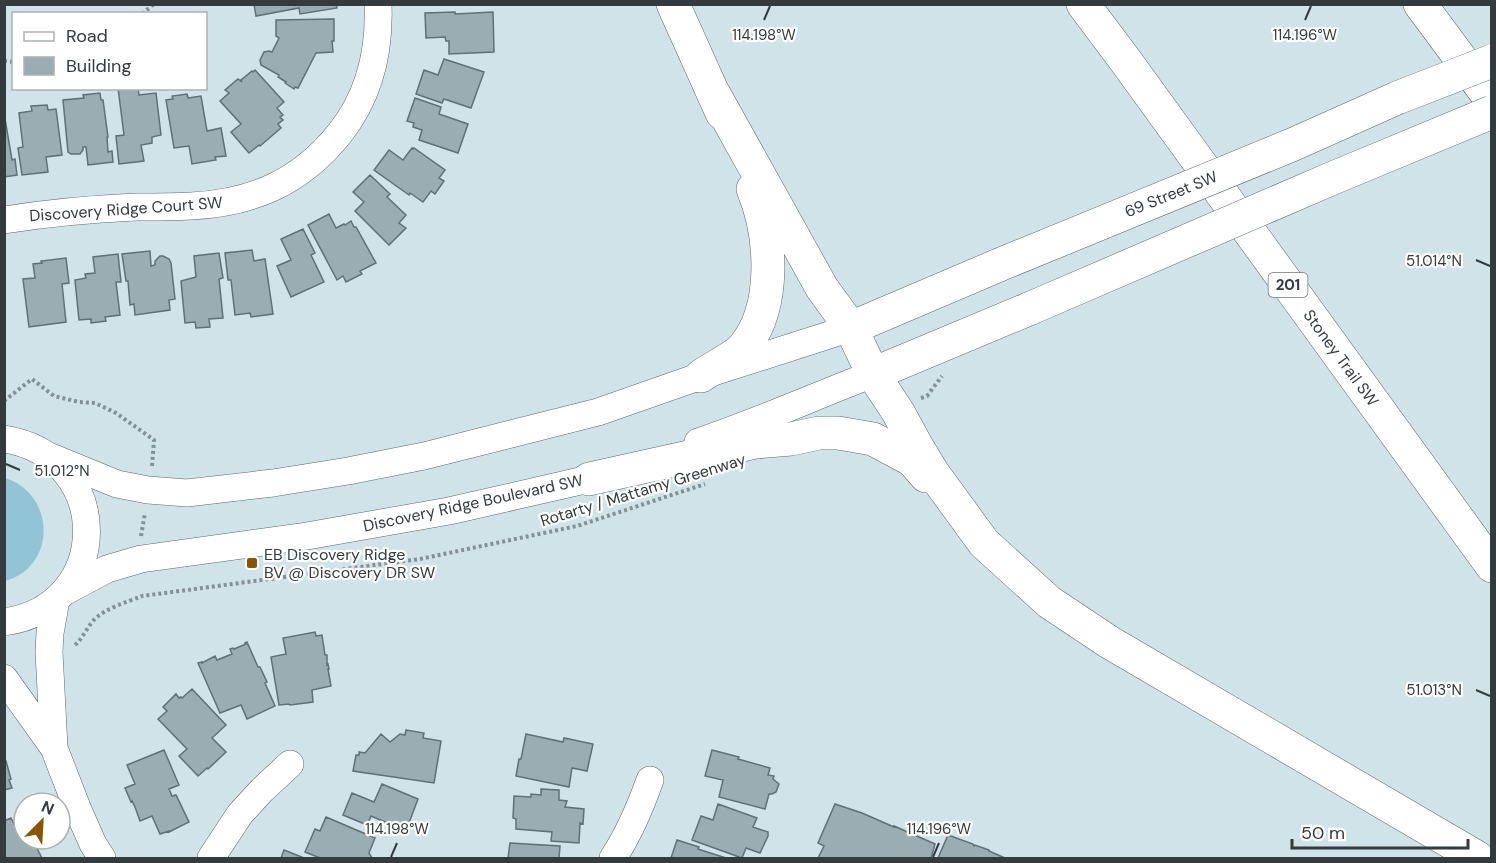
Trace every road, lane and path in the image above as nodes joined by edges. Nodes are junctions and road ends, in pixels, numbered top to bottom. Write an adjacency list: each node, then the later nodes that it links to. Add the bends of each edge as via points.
1 (378, 4): 9 (street, Discovery Ridge Court SW, via 375,60 355,111 325,151 289,180 254,196 210,204 96,209)
2 (673, 4): 6 (main road)
3 (1083, 4): 22 (main road, Stoney Trail SW / 201)
4 (1420, 4): 7 (main road)
5 (1491, 60): 10 (main road, 69 Street SW, bridge)
6 (714, 94): 10 (main road, via 822,288); 12 (main road, via 760,206 768,274 761,317 753,334 741,350)
7 (1491, 101)
8 (1491, 112): 11 (main road, bridge)
9 (4, 220)
10 (851, 328): 11 (main road); 12 (street)
11 (873, 374): 17 (street, Discovery Ridge Boulevard SW, via 732,430); 21 (main road, via 933,473)
12 (701, 376): 16 (street, via 598,412 495,439 273,483 187,493 148,490 117,484)
13 (4, 401): 15 (path, via 32,379 54,396 95,403 116,413 154,440)
14 (9, 434): 16 (street)
15 (154, 455)
16 (51, 457): 23 (street, via 78,490 87,532 76,574)
17 (589, 479): 21 (main road, via 756,442 819,433 856,435 873,439 912,460); 23 (street, Discovery Ridge Boulevard SW, via 438,513 141,559 106,569)
18 (714, 482): 25 (path, Rotarty / Mattamy Greenway, via 577,526 420,559 142,596 94,620)
19 (146, 504): 20 (path)
20 (141, 540)
21 (984, 543): 33 (main road, via 1049,602 1109,642)
22 (1491, 566)
23 (60, 596): 24 (street, Discovery Ridge Boulevard SW, via 41,611); 27 (street, via 49,652)
24 (4, 622)
25 (68, 652)
26 (4, 678): 27 (street)
27 (54, 748): 30 (street)
28 (290, 764): 31 (street, via 240,814)
29 (650, 780): 32 (street, via 636,818)
30 (102, 858)
31 (211, 858)
32 (613, 858)
33 (1478, 858)

